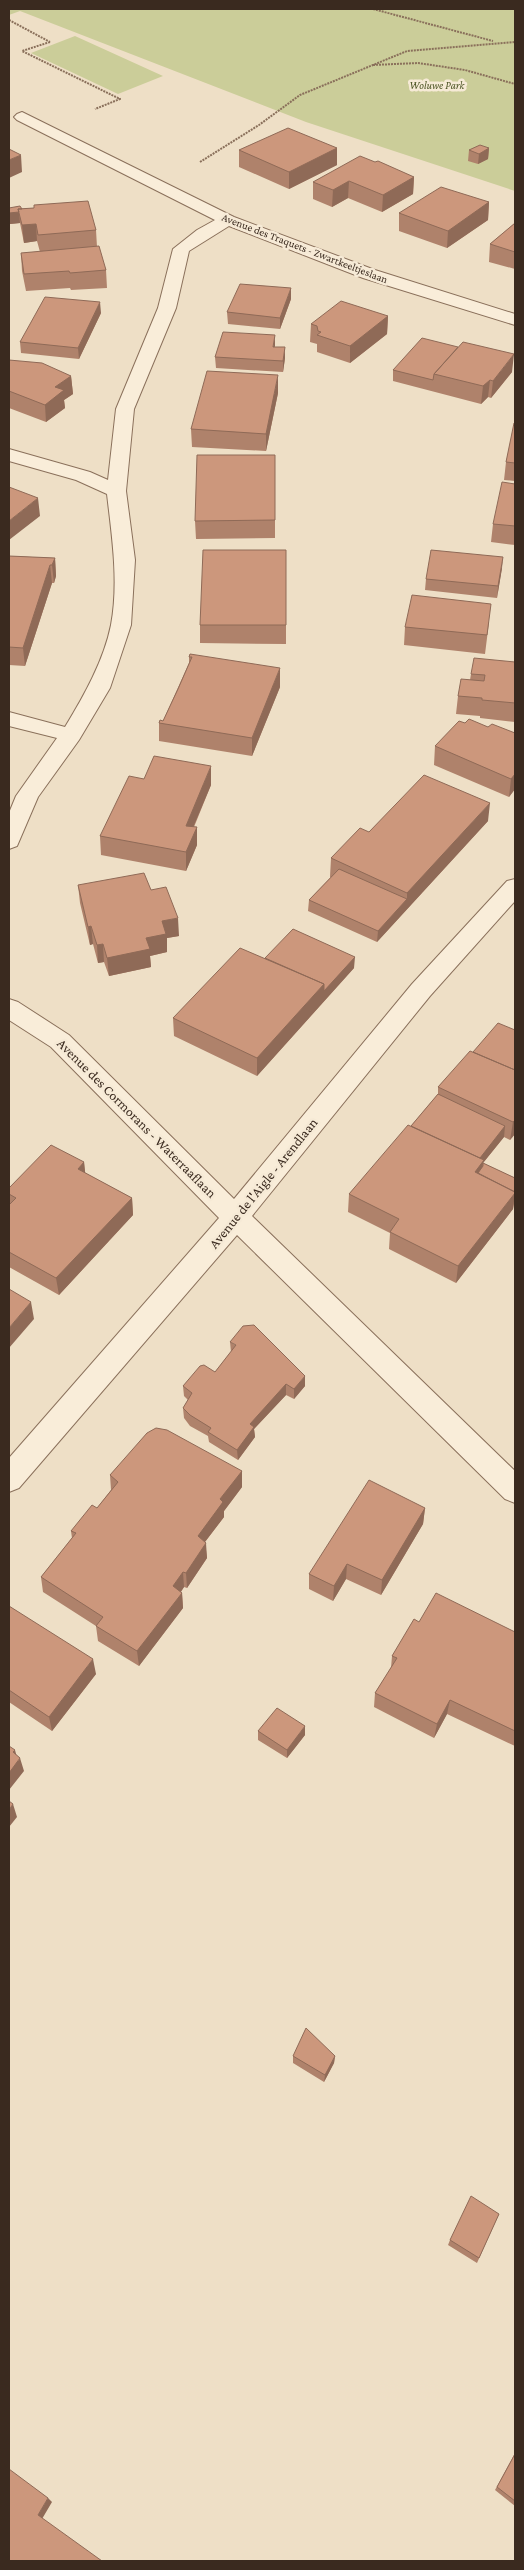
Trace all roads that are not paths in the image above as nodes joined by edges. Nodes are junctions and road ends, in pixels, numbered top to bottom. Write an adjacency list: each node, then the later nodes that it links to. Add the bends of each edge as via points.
1 (22, 117): 2 (street, Avenue des Traquets - Zwartkeeltjeslaan)
2 (228, 220): 3 (street, Avenue des Traquets - Zwartkeeltjeslaan, via 369,274); 5 (street, via 180,249 168,308 125,409)
3 (515, 320)
4 (9, 454): 5 (street, via 83,476)
5 (116, 491): 7 (street, via 126,560 121,625 99,688)
6 (9, 719): 7 (street)
7 (71, 735): 8 (street, via 27,796)
8 (9, 841)
9 (515, 887): 11 (street, Avenue de l'Aigle - Arendlaan, via 421,990)
10 (9, 1008): 11 (street, Avenue des Cormorans - Waterraaflaan, via 60,1041)
11 (236, 1216): 12 (street, Avenue de l'Aigle - Arendlaan); 13 (street, Avenue des Cormorans - Waterraaflaan)
12 (9, 1479)
13 (515, 1490)

